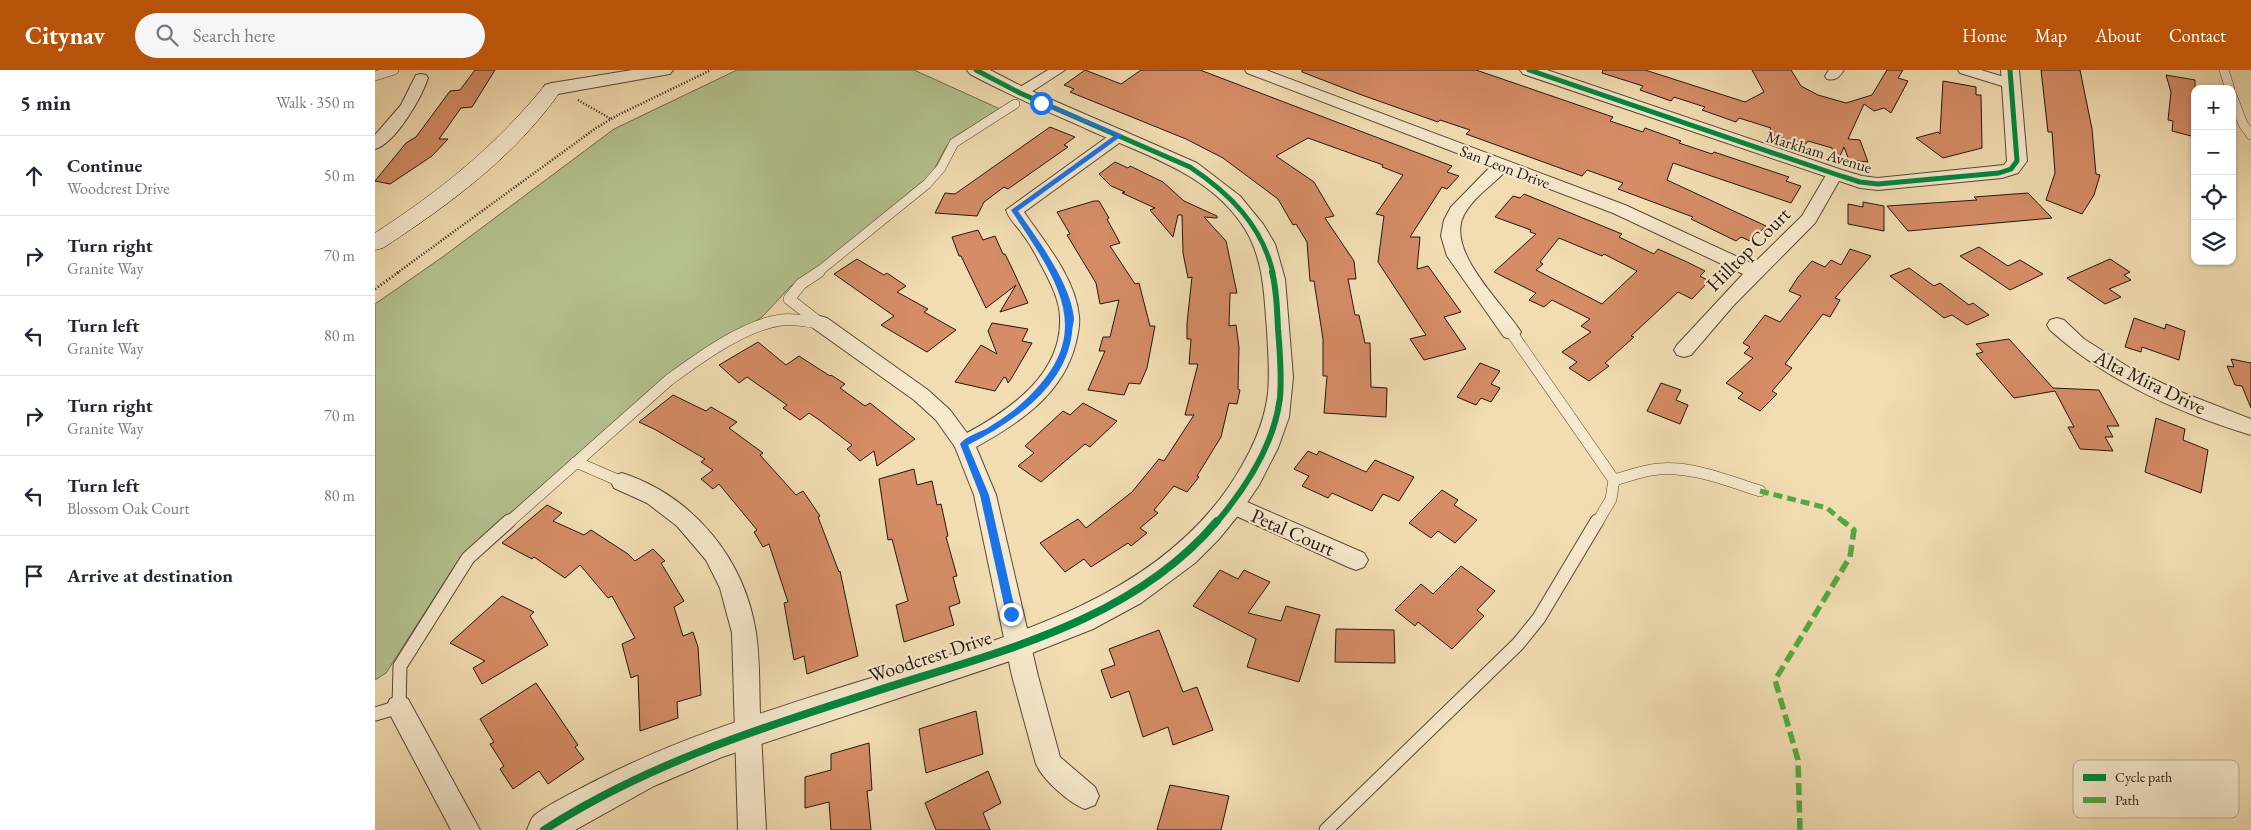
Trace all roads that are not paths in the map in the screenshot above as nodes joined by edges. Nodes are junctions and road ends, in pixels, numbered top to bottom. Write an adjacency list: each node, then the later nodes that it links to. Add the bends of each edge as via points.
1 (394, 70): 10 (lane)
2 (563, 70): 14 (street)
3 (664, 70): 14 (street)
4 (976, 70): 15 (street, Woodcrest Drive)
5 (1058, 70): 15 (street)
6 (1252, 70): 20 (street, San Leon Drive)
7 (1529, 70): 21 (street, Markham Avenue)
8 (1965, 70): 11 (street)
9 (2224, 70): 13 (lane)
10 (375, 76)
11 (2011, 77): 21 (street, Markham Avenue, via 2015,167 2007,171 1884,184 1860,182)
12 (421, 78): 19 (street, via 411,105)
13 (2229, 85)
14 (562, 92): 22 (main road, via 533,115 505,146 479,168 423,212)
15 (1017, 99): 17 (street, Woodcrest Drive); 24 (lane, via 960,138 950,148 932,180 831,264 793,290 789,299)
16 (2236, 106): 18 (lane)
17 (1120, 135): 29 (street, via 1015,210 1047,259 1061,288 1070,318 1066,348 1053,375 1040,392 1015,413); 34 (street, Woodcrest Drive, via 1190,167 1210,180 1247,215 1267,251 1274,277 1281,385 1276,415 1265,445 1251,476)
18 (2251, 135)
19 (375, 144)
20 (1501, 166): 23 (street, San Leon Drive, via 1619,209); 26 (street, via 1464,203 1454,216 1450,229 1456,256)
21 (1835, 174): 23 (street, Hilltop Court, via 1809,219)
22 (375, 243)
23 (1755, 272): 27 (street, Hilltop Court)
24 (820, 323): 29 (street, via 921,395 943,415); 30 (lane, via 783,320 762,325 703,358 669,380)
25 (2057, 325): 28 (street, Alta Mira Drive, via 2090,354 2115,369)
26 (1511, 332): 31 (lane)
27 (1684, 350)
28 (2251, 427)
29 (964, 444): 36 (street, via 985,495)
30 (576, 462): 32 (lane); 37 (lane, via 468,558 400,666)
31 (1614, 480): 33 (lane, via 1641,472 1681,469); 43 (lane, via 1611,499 1539,618 1518,644)
32 (622, 482): 38 (street, via 655,497 685,520 714,553 723,570 732,588 744,634)
33 (1760, 491)
34 (1231, 504): 35 (street, Petal Court); 36 (street, Woodcrest Drive, via 1191,547 1137,589 1103,610)
35 (1356, 560)
36 (1018, 645): 38 (street, Woodcrest Drive); 39 (street, via 1049,764)
37 (387, 710): 40 (street)
38 (748, 733): 41 (street, Woodcrest Drive, via 628,782); 42 (street)
39 (1085, 796)
40 (466, 830)
41 (544, 830)
42 (752, 830)
43 (1326, 830)

